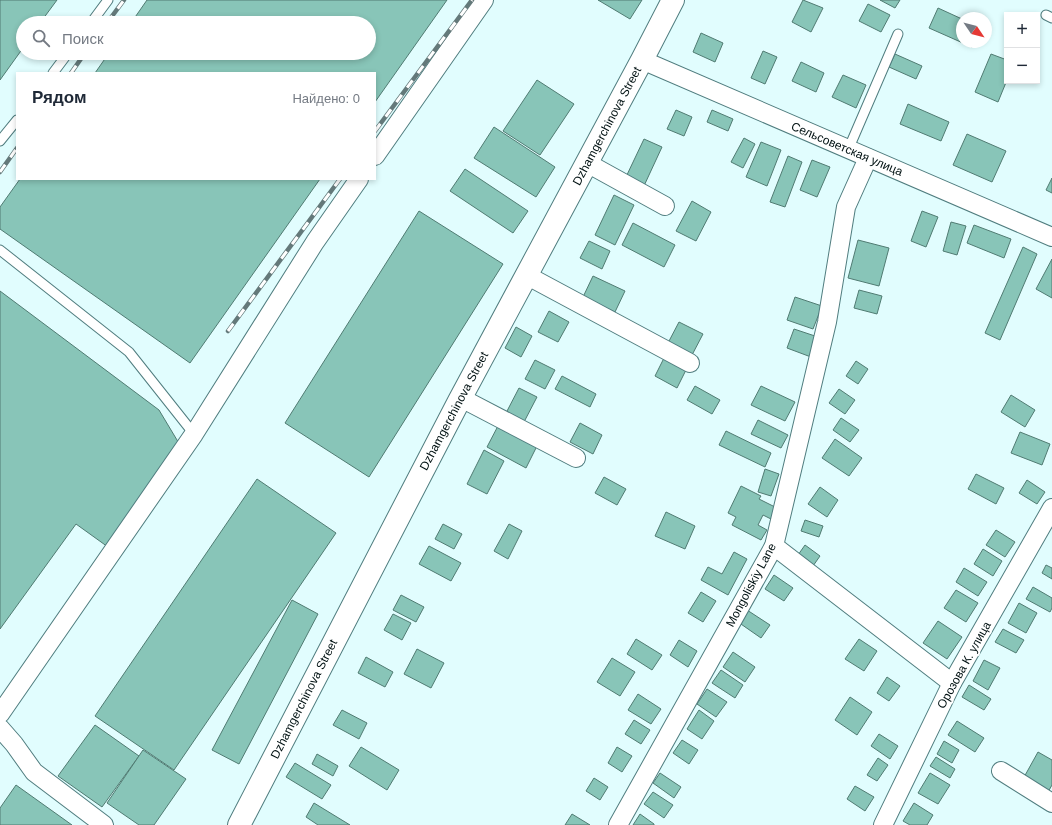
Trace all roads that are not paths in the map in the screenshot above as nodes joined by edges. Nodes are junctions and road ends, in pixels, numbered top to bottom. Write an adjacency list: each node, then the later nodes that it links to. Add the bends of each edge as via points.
1 (108, 0): 4 (lane)
2 (484, 0): 12 (street)
3 (673, 0): 7 (street, Dzhamgerchinova Street)
4 (96, 16)
5 (898, 34): 11 (lane)
6 (63, 60): 8 (lane)
7 (642, 60): 11 (street, Сельсоветская улица); 14 (street, Dzhamgerchinova Street)
8 (54, 72)
9 (16, 121): 10 (lane)
10 (0, 141)
11 (848, 150): 13 (street, Сельсоветская улица)
12 (376, 155)
13 (868, 158): 17 (street, Сельсоветская улица); 25 (street, Mongoliskiy Lane, via 846,207 827,322)
14 (587, 163): 16 (street); 19 (street, Dzhamgerchinova Street)
15 (358, 180): 22 (street, via 315,242)
16 (665, 206)
17 (1052, 237)
18 (0, 250): 22 (lane, via 129,352)
19 (526, 275): 20 (street); 21 (street, Dzhamgerchinova Street)
20 (690, 363)
21 (461, 398): 23 (street); 32 (street, Dzhamgerchinova Street)
22 (194, 434): 27 (street)
23 (576, 458)
24 (1052, 508): 26 (street, Орозова К. улица)
25 (774, 546): 26 (street); 33 (street, Mongoliskiy Lane)
26 (952, 683): 34 (street, Орозова К. улица)
27 (0, 714)
28 (0, 728): 31 (street, via 34,772)
29 (1001, 771): 30 (street)
30 (1052, 803)
31 (104, 825)
32 (239, 825)
33 (618, 825)
34 (883, 825)

